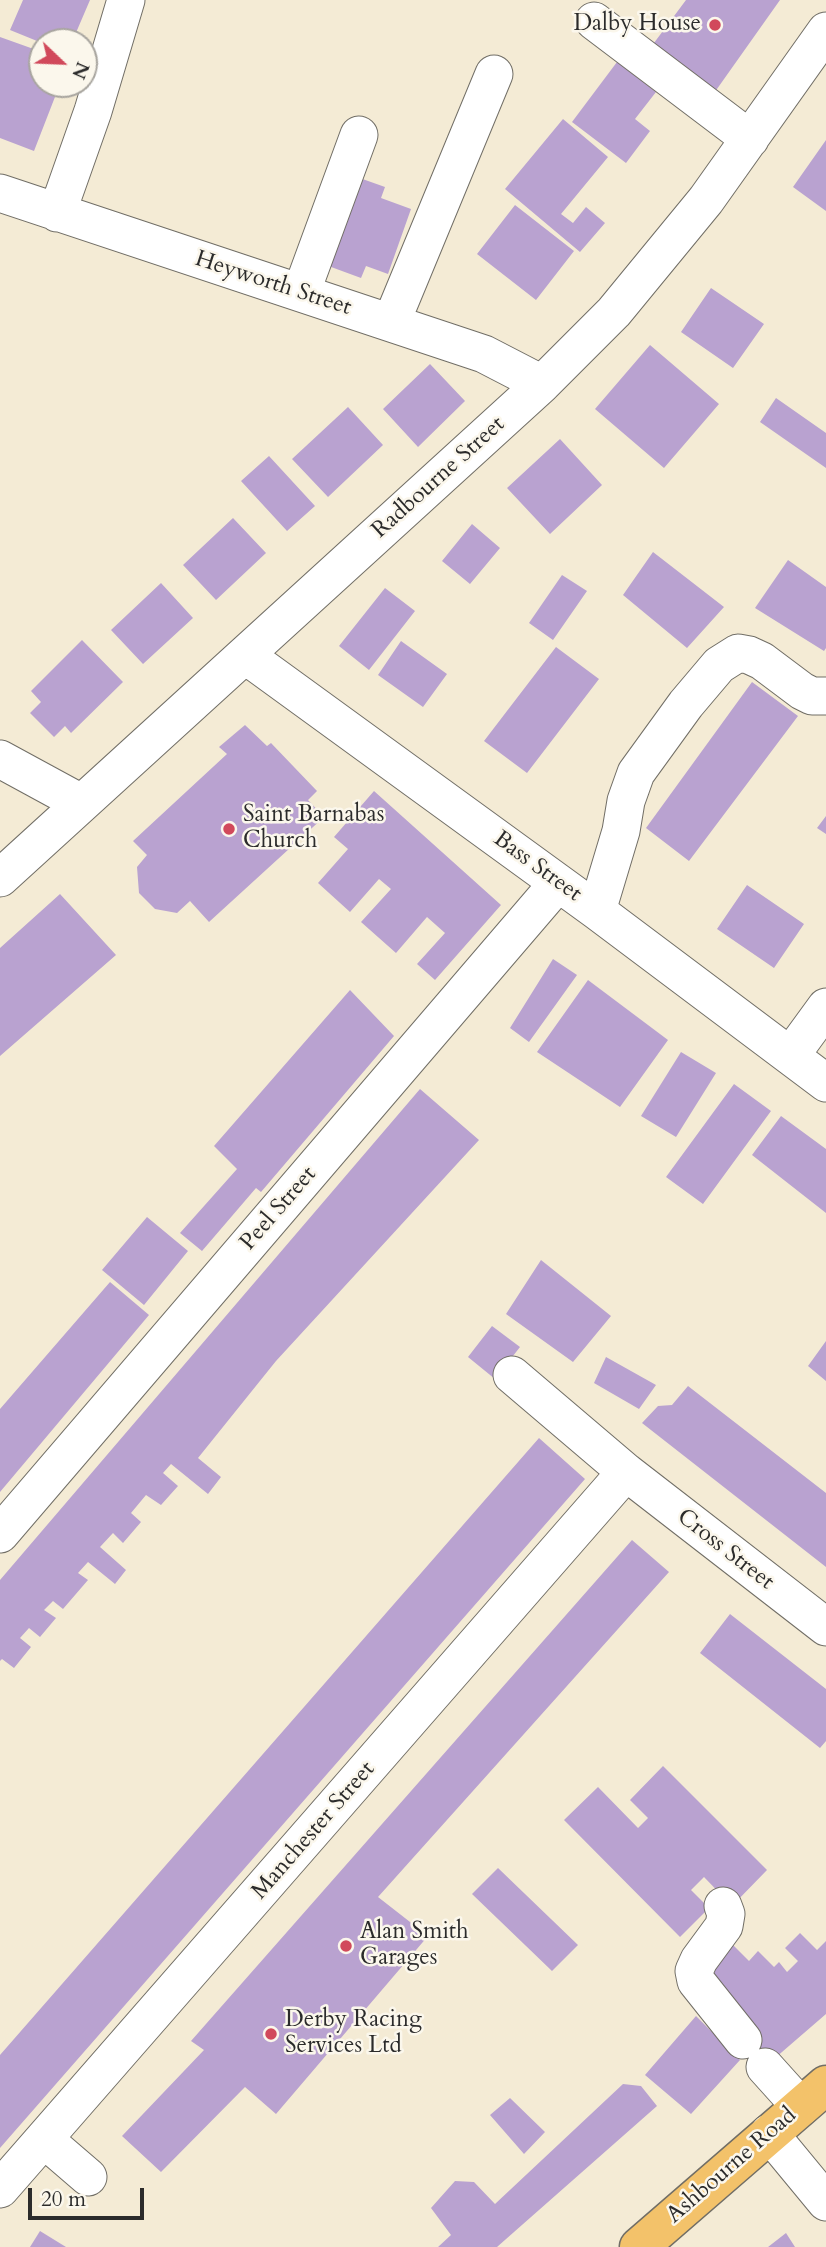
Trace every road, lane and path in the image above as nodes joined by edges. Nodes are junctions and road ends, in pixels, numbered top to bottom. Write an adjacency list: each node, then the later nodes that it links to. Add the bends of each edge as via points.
1 (126, 0): 8 (street)
2 (594, 21): 6 (street)
3 (826, 31): 6 (street, Radbourne Street)
4 (494, 74): 10 (street)
5 (359, 135): 9 (street)
6 (750, 139): 11 (street, Radbourne Street, via 614,312)
7 (0, 193): 8 (street, Heyworth Street)
8 (57, 213): 9 (street, Heyworth Street)
9 (301, 293): 10 (street, Heyworth Street)
10 (391, 323): 11 (street, Heyworth Street, via 484,354)
11 (542, 384): 12 (street, Radbourne Street)
12 (245, 655): 15 (street, Radbourne Street); 17 (street, Bass Street)
13 (826, 696): 18 (street, via 802,691 749,655 738,653 719,665 636,773)
14 (0, 759): 15 (street)
15 (81, 803): 16 (street, Radbourne Street)
16 (0, 878)
17 (558, 883): 18 (street, Bass Street); 24 (street, Peel Street)
18 (597, 911): 20 (street, Bass Street)
19 (826, 1007): 20 (street)
20 (791, 1055): 21 (street, Bass Street)
21 (826, 1083)
22 (512, 1375): 23 (street, Cross Street)
23 (626, 1472): 25 (street, Cross Street); 29 (street, Manchester Street)
24 (0, 1534)
25 (826, 1627)
26 (723, 1906): 27 (street, via 724,1926 699,1960 696,1981 754,2053)
27 (813, 2096): 28 (main road, Ashbourne Road)
28 (769, 2133): 32 (street); 33 (main road, Ashbourne Road)
29 (45, 2140): 30 (street); 31 (street, Manchester Street)
30 (89, 2177)
31 (0, 2189)
32 (826, 2202)
33 (639, 2247)

